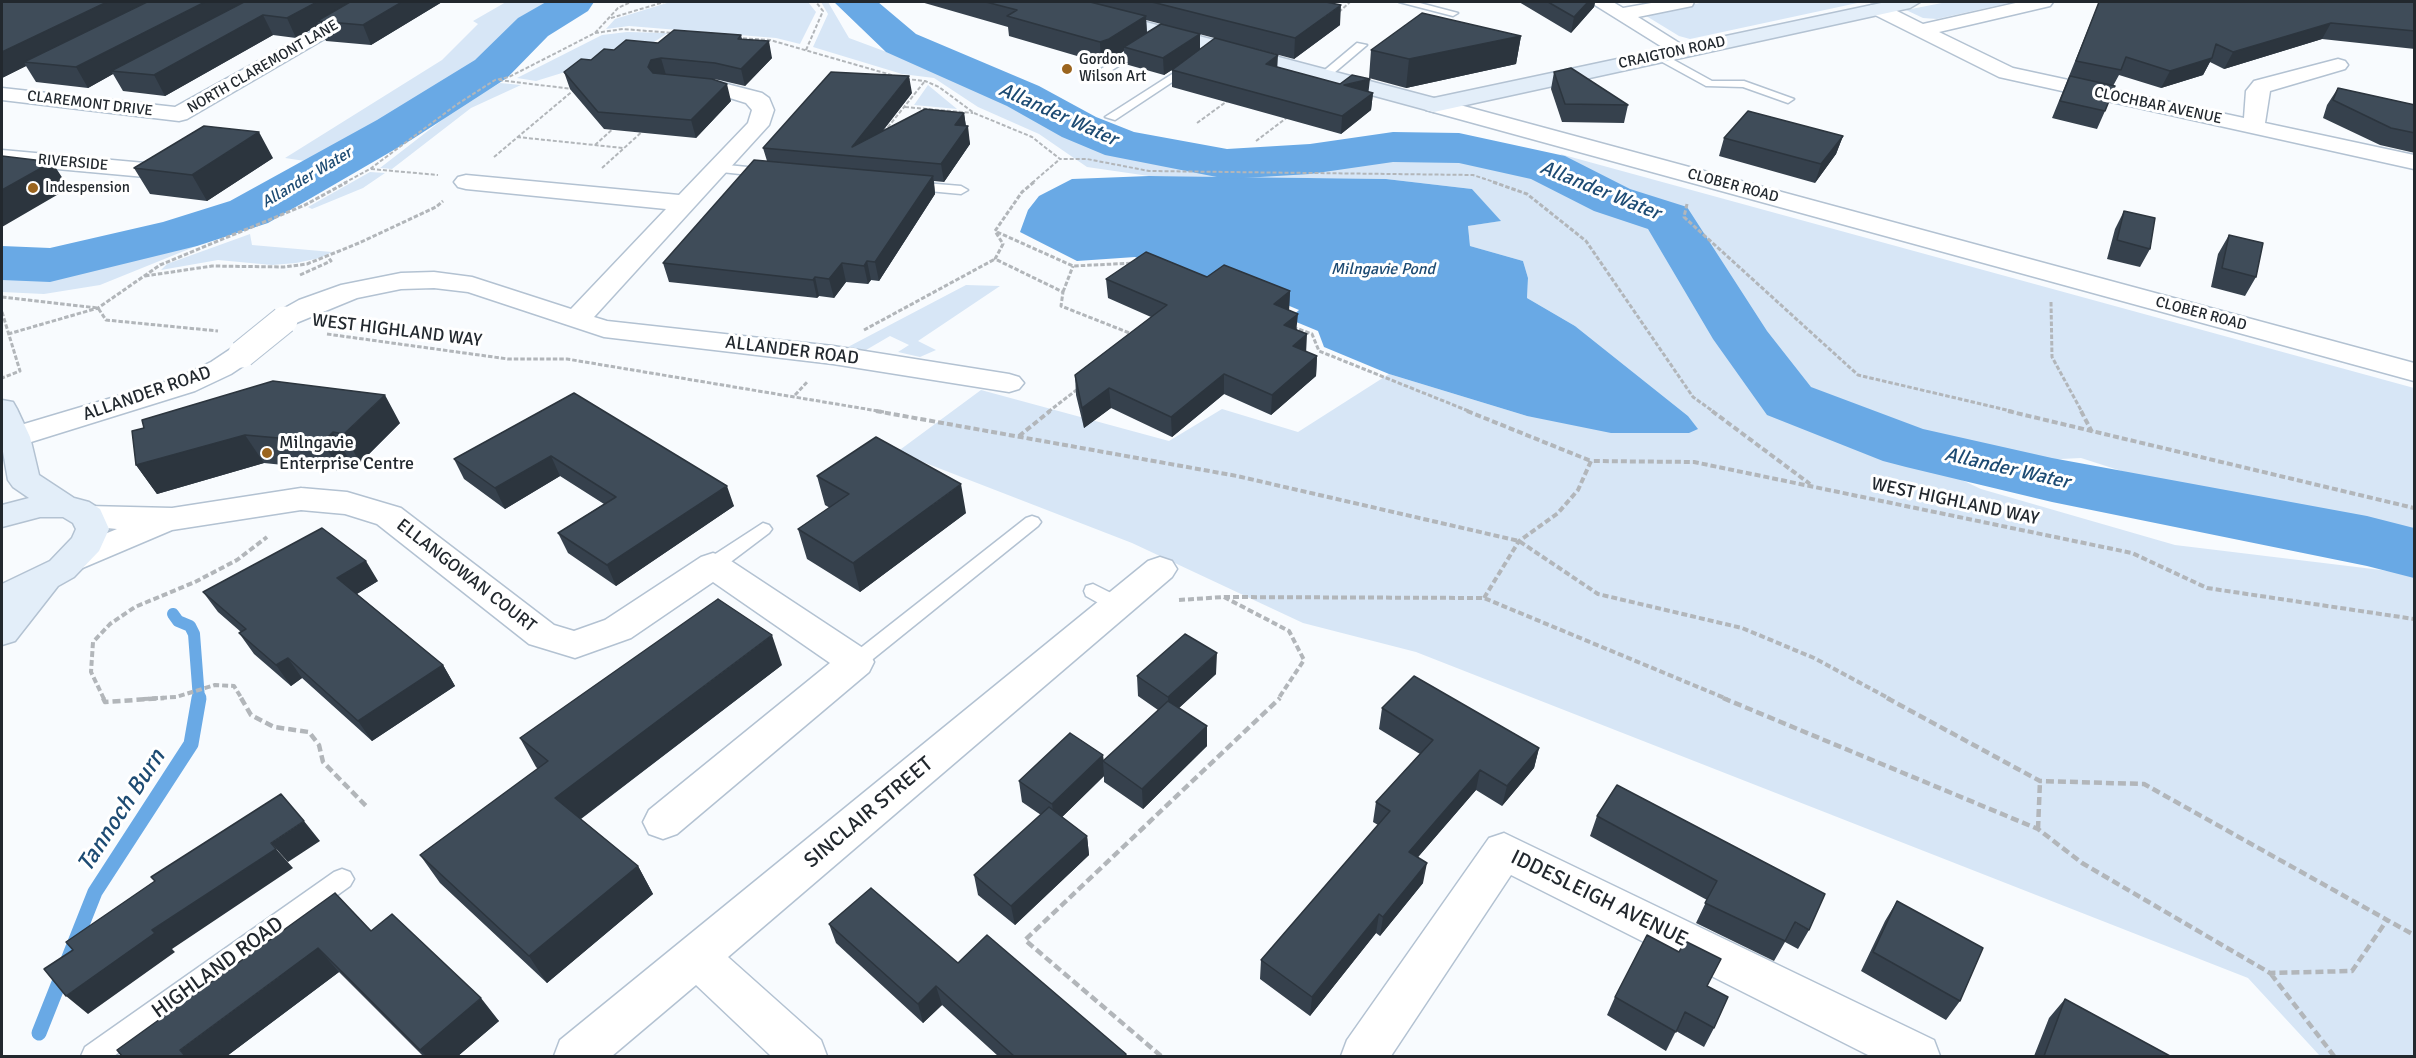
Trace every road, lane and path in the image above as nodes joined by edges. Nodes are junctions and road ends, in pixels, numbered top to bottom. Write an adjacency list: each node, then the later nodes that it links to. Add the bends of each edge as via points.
1 (378, 2): 44 (street, NORTH CLAREMONT LANE)
2 (632, 2): 16 (path, via 618,8)
3 (664, 2): 16 (path)
4 (816, 2): 24 (path, via 823,11)
5 (1050, 2): 18 (street, CLOBER ROAD)
6 (1350, 2): 15 (path)
7 (1404, 2): 13 (lane)
8 (1600, 2): 14 (street)
9 (1685, 2): 14 (street)
10 (1910, 2): 12 (street, CRAIGTON ROAD)
11 (2043, 2): 17 (street)
12 (1878, 9): 17 (street, CLOCHBAR AVENUE); 25 (street, CRAIGTON ROAD)
13 (1453, 13)
14 (1621, 14): 25 (street)
15 (1332, 17)
16 (609, 18): 19 (path)
17 (1921, 30): 51 (street, CLOCHBAR AVENUE, via 2006,73)
18 (1165, 32): 23 (street, CLOBER ROAD); 28 (lane)
19 (595, 33): 20 (path, via 623,29); 31 (path, via 509,77)
20 (673, 33)
21 (729, 37): 24 (path, via 770,40)
22 (1360, 45): 29 (lane)
23 (1217, 47): 29 (street, CLOBER ROAD); 46 (lane)
24 (806, 50): 32 (path, via 904,79)
25 (1682, 51): 26 (street, CRAIGTON ROAD)
26 (1659, 56): 39 (lane, via 1710,84 1744,84); 41 (street, CRAIGTON ROAD)
27 (2338, 65): 51 (street, via 2262,86 2257,91)
28 (1098, 75)
29 (1324, 76): 41 (street, CLOBER ROAD)
30 (22, 79): 35 (street)
31 (495, 80): 36 (path); 62 (path)
32 (925, 81): 42 (path); 43 (path)
33 (666, 83): 61 (street, via 719,88 754,98 761,104 758,125)
34 (112, 86): 40 (street)
35 (2, 89)
36 (586, 90)
37 (2, 94): 40 (street, CLAREMONT DRIVE)
38 (1232, 98): 49 (path)
39 (1788, 99)
40 (80, 103): 44 (street, CLAREMONT DRIVE)
41 (1434, 105): 65 (street, CLOBER ROAD)
42 (905, 107): 43 (path); 48 (path)
43 (974, 113): 59 (path, via 1032,137)
44 (179, 114)
45 (1290, 115): 55 (path)
46 (1111, 117)
47 (882, 119): 48 (path)
48 (894, 120): 53 (path, via 884,132)
49 (1197, 123)
50 (617, 126): 56 (path)
51 (2254, 126): 60 (street, CLOCHBAR AVENUE)
52 (645, 129): 57 (path)
53 (896, 133)
54 (517, 137): 56 (path)
55 (1256, 141)
56 (595, 145): 57 (path)
57 (624, 148): 69 (path)
58 (2, 157): 63 (street, RIVERSIDE)
59 (1060, 159): 71 (path, via 1022,192); 99 (path, via 1087,159 1149,171 1473,175 1527,194 1586,241 1693,397)
60 (2415, 162)
61 (717, 168): 64 (lane); 70 (street)
62 (370, 169): 66 (path); 76 (path, via 305,205 160,265)
63 (146, 170)
64 (777, 174)
65 (1695, 176): 89 (street, CLOBER ROAD); 94 (path, via 1684,218 1858,375)
66 (456, 179): 69 (street)
67 (903, 185): 68 (lane)
68 (961, 189)
69 (574, 193): 70 (street)
70 (685, 203): 82 (street)
71 (995, 231): 73 (path, via 1003,244); 75 (path)
72 (328, 257): 76 (path, via 284,267 212,266)
73 (995, 259): 77 (path); 88 (path)
74 (1142, 265): 75 (path, via 1134,262)
75 (1073, 266): 77 (path)
76 (144, 276): 80 (path)
77 (1063, 292): 86 (path, via 1061,306)
78 (2, 297): 80 (path)
79 (2050, 300): 94 (path, via 2052,357)
80 (98, 308): 84 (path); 87 (path, via 106,320)
81 (2, 312): 84 (path)
82 (576, 320): 87 (street, ALLANDER ROAD, bridge, via 472,285 401,281 350,291 309,306); 88 (street, ALLANDER ROAD, via 604,329)
83 (1285, 323): 97 (path, via 1312,334 1318,351)
84 (8, 334): 90 (path, via 20,371)
85 (322, 334): 95 (path, WEST HIGHLAND WAY, via 508,359 567,359)
86 (1141, 338)
87 (233, 343): 96 (street, ALLANDER ROAD, via 221,368 186,385)
88 (819, 354): 91 (street, ALLANDER ROAD)
89 (2415, 372)
90 (2, 378)
91 (1009, 383)
92 (1080, 387): 95 (path)
93 (2, 410): 96 (street)
94 (2092, 432): 102 (path)
95 (1018, 436): 108 (path, WEST HIGHLAND WAY, via 1237,476)
96 (15, 437): 98 (street)
97 (1591, 461): 99 (path, WEST HIGHLAND WAY, via 1694,462); 108 (path, via 1578,490 1558,513)
98 (24, 480): 101 (street); 103 (street)
99 (1810, 484): 116 (path, WEST HIGHLAND WAY, via 2132,553 2207,588)
100 (301, 499): 105 (street, ELLANGOWAN COURT); 109 (street, ELLANGOWAN COURT, via 346,503 389,516 542,635 575,645 618,629); 120 (path, via 286,522 237,560 135,607 110,624 93,642 91,672 105,702 176,697 214,685 234,686 251,715 274,727 309,732 319,745 323,762)
101 (2, 504)
102 (2415, 507)
103 (75, 511): 104 (street, via 40,506); 105 (street, ELLANGOWAN COURT); 110 (street, via 92,529 87,543)
104 (2, 516)
105 (172, 519): 110 (street, ELLANGOWAN COURT)
106 (1032, 522): 118 (lane)
107 (763, 529): 109 (lane)
108 (1520, 541): 115 (path); 119 (path, via 1598,594 1742,628 1814,658)
109 (713, 565): 118 (street)
110 (61, 568): 112 (street); 117 (street)
111 (1160, 569): 114 (street, SINCLAIR STREET)
112 (2, 597)
113 (1224, 597): 114 (path); 115 (path); 131 (path, via 1289,631 1304,660 1282,696 1025,940)
114 (1106, 598): 126 (street, SINCLAIR STREET)
115 (1484, 598): 122 (path)
116 (2415, 619)
117 (2, 632)
118 (856, 663): 121 (street)
119 (2040, 781): 122 (path); 124 (path, via 2144,783)
120 (368, 808)
121 (663, 822)
122 (2038, 829): 127 (path, via 2082,863)
123 (342, 879): 128 (lane, HIGHLAND ROAD)
124 (2387, 920): 125 (path); 127 (path, via 2352,971)
125 (2415, 936)
126 (697, 957): 129 (street, SINCLAIR STREET); 130 (street)
127 (2270, 973): 134 (path)
128 (94, 1056)
129 (577, 1056)
130 (804, 1056)
131 (1161, 1056)
132 (1364, 1056): 133 (street, IDDESLEIGH AVENUE, via 1504,851)
133 (1917, 1056)
134 (2334, 1056)

